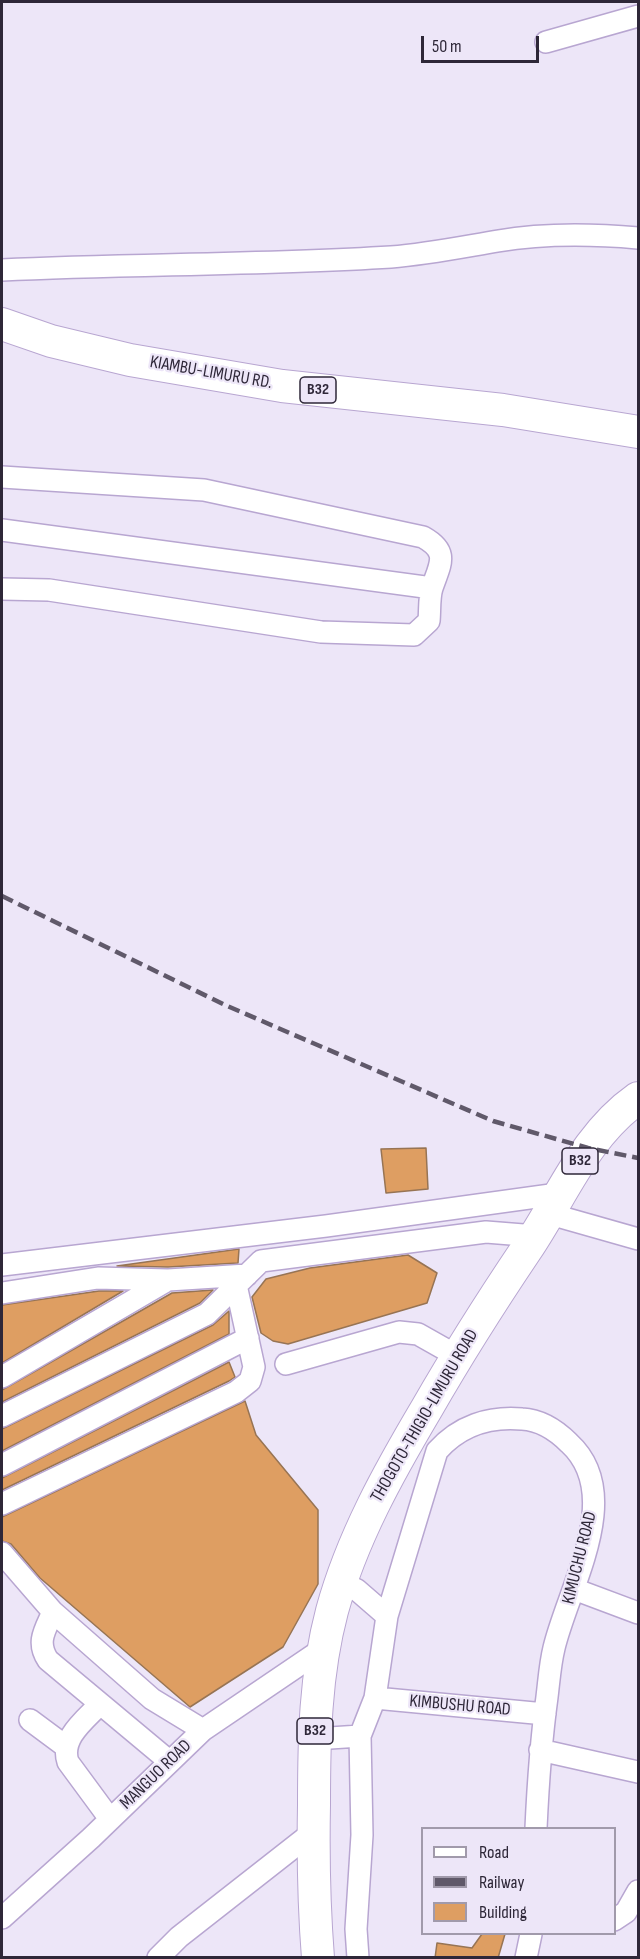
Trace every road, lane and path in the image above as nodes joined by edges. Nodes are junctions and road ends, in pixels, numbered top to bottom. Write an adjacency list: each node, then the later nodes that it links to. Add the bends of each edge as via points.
1 (639, 16): 2 (street)
2 (546, 42)
3 (639, 238): 4 (street, via 556,235 394,256 205,266)
4 (2, 270)
5 (2, 324): 6 (highway, KIAMBU-LIMURU RD. / B32, via 51,341 130,360 282,386 503,410)
6 (639, 432)
7 (2, 477): 9 (street, via 204,490 423,537 436,544 441,555 438,579)
8 (2, 530): 9 (street)
9 (432, 588): 10 (street, via 429,621 414,635 321,632 49,590)
10 (2, 589)
11 (639, 1098): 12 (highway, THOGOTO-THIGIO-LIMURU ROAD / B32, via 606,1124)
12 (548, 1214): 13 (street); 14 (street, via 326,1226); 16 (street, via 486,1232 261,1261); 19 (highway, THOGOTO-THIGIO-LIMURU ROAD / B32)
13 (634, 1236)
14 (2, 1265)
15 (168, 1280): 16 (street); 17 (street, via 98,1278); 21 (street)
16 (242, 1280): 18 (street); 22 (street, via 207,1314)
17 (2, 1293)
18 (248, 1338): 23 (street); 24 (street, via 254,1367 250,1381 236,1392)
19 (457, 1356): 20 (street, via 418,1334 399,1332); 26 (highway, THOGOTO-THIGIO-LIMURU ROAD / B32, via 395,1460)
20 (286, 1364)
21 (2, 1377)
22 (2, 1416)
23 (2, 1465)
24 (2, 1503)
25 (2, 1553): 28 (street)
26 (341, 1582): 30 (street, via 357,1590); 31 (highway, THOGOTO-THIGIO-LIMURU ROAD / B32)
27 (574, 1589): 29 (street); 30 (street, KIMUCHU ROAD, via 594,1510 593,1482 586,1462 555,1430 530,1419 504,1417 467,1426 450,1436 437,1451); 34 (street, KIMUCHU ROAD, via 554,1648)
28 (53, 1612): 33 (street, via 41,1640 42,1650 48,1660); 36 (street, via 152,1699)
29 (639, 1613)
30 (387, 1616): 32 (street, KIMUCHU ROAD)
31 (324, 1648): 36 (street, MANGUO ROAD); 38 (highway, THOGOTO-THIGIO-LIMURU ROAD / B32)
32 (375, 1698): 34 (street, KIMBUSHU ROAD); 37 (street, KIMUCHU ROAD)
33 (100, 1704): 39 (street); 41 (street)
34 (545, 1714): 40 (street, KIMUCHU ROAD)
35 (30, 1720): 39 (street)
36 (203, 1730): 41 (street, MANGUO ROAD)
37 (360, 1736): 38 (street); 52 (street, KIMUCHU ROAD)
38 (315, 1739): 45 (highway, THOGOTO-THIGIO-LIMURU ROAD / B32)
39 (65, 1746): 43 (street, via 68,1762)
40 (540, 1750): 42 (street); 44 (street, KIMUCHU ROAD)
41 (169, 1761): 43 (street, MANGUO ROAD)
42 (639, 1772)
43 (110, 1819): 47 (street, MANGUO ROAD)
44 (536, 1827)
45 (313, 1832): 50 (street); 51 (highway, THOGOTO-THIGIO-LIMURU ROAD / B32)
46 (639, 1891): 48 (street, via 626,1912)
47 (2, 1918)
48 (616, 1919)
49 (531, 1935): 53 (street)
50 (162, 1956)
51 (314, 1956)
52 (358, 1958)
53 (526, 1958)

